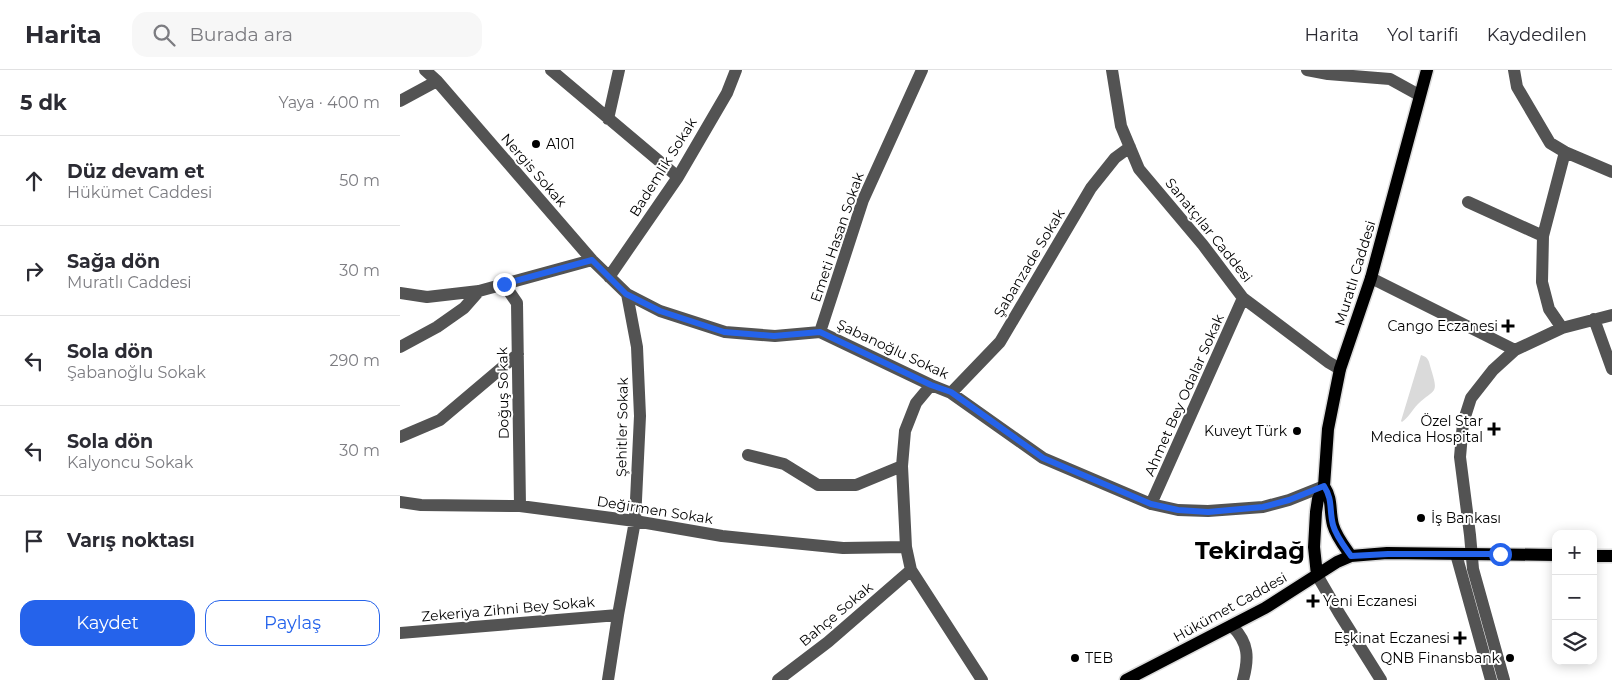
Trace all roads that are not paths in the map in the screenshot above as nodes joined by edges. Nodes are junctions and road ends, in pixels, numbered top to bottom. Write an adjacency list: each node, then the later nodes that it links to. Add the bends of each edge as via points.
1 (425, 70): 12 (street, Nergis Sokak)
2 (551, 70): 15 (street)
3 (619, 70): 15 (street)
4 (736, 70): 19 (street, Bademlik Sokak, via 727,93)
5 (922, 70): 33 (street, Emeti Hasan Sokak, via 863,200)
6 (1112, 70): 16 (street, Sanatçılar Caddesi, via 1121,126)
7 (1307, 70): 10 (street)
8 (1427, 70): 13 (main road, Muratlı Caddesi)
9 (1514, 70): 17 (street, via 1517,87 1550,143)
10 (1329, 72): 11 (street)
11 (1389, 75): 13 (street)
12 (439, 76): 14 (street); 22 (street, Nergis Sokak)
13 (1419, 95): 24 (main road, Muratlı Caddesi)
14 (400, 100)
15 (608, 119): 19 (street)
16 (1130, 148): 29 (street, Sanatçılar Caddesi, via 1140,169); 40 (street, Şabanzade Sokak, via 1115,158 1091,188 1000,342)
17 (1565, 152): 18 (street); 21 (street)
18 (1612, 172)
19 (678, 177): 23 (street, Bademlik Sokak)
20 (1468, 202): 21 (street)
21 (1543, 236): 32 (street, via 1542,282 1549,309)
22 (592, 260): 23 (street, Nergis Sokak); 25 (street)
23 (609, 277): 28 (street, Şabanoğlu Sokak)
24 (1371, 278): 35 (street); 37 (main road, Muratlı Caddesi)
25 (504, 284): 26 (street); 36 (street, Doğuş Sokak, via 517,303)
26 (479, 291): 27 (street, via 427,297); 34 (street, via 464,308 438,327)
27 (400, 292)
28 (626, 294): 33 (street, Şabanoğlu Sokak, via 660,311 724,332 774,336); 48 (street, Şehitler Sokak, via 637,347 640,416)
29 (1244, 298): 37 (street, Sanatçılar Caddesi); 46 (street, Ahmet Bey Odalar Sokak)
30 (1612, 315): 31 (street)
31 (1594, 319): 32 (street); 38 (street)
32 (1562, 328): 35 (street)
33 (820, 332): 39 (street, Şabanoğlu Sokak)
34 (400, 347)
35 (1515, 350): 51 (street, via 1492,370 1472,398 1464,423 1460,457)
36 (518, 354): 41 (street, via 440,420); 47 (street, Doğuş Sokak)
37 (1340, 369): 44 (main road, Muratlı Caddesi, via 1328,429)
38 (1612, 369)
39 (931, 385): 40 (street, Şabanoğlu Sokak); 43 (street, via 916,403 905,431)
40 (951, 392): 46 (street, Şabanoğlu Sokak, via 1043,458)
41 (400, 437)
42 (748, 454): 43 (street, via 784,464 818,484 856,485)
43 (902, 466): 49 (street)
44 (1324, 486): 46 (street, Şabanoğlu Sokak, via 1263,507 1208,512); 53 (main road, Muratlı Caddesi, via 1331,500 1338,537); 57 (main road, Muratlı Caddesi, via 1318,499 1314,529)
45 (400, 502): 47 (street, Değirmen Sokak)
46 (1151, 504)
47 (520, 506): 48 (street, Değirmen Sokak)
48 (635, 521): 49 (street, Değirmen Sokak, via 722,536 843,548); 58 (street, Şehitler Sokak)
49 (906, 547): 56 (street)
50 (1456, 554): 51 (main road, Hükümet Caddesi); 53 (main road, Hükümet Caddesi); 67 (street)
51 (1471, 554): 52 (main road, Hükümet Caddesi); 68 (street)
52 (1552, 555)
53 (1351, 556): 57 (main road, Hükümet Caddesi)
54 (1597, 556): 55 (main road)
55 (1612, 556)
56 (911, 570): 62 (street, Bahçe Sokak, via 828,642); 63 (street)
57 (1317, 575): 59 (main road, Hükümet Caddesi); 66 (street)
58 (618, 615): 60 (street, Zekeriya Zihni Bey Sokak); 61 (street, Şehitler Sokak)
59 (1232, 626): 64 (main road, Hükümet Caddesi); 65 (street, via 1244,642 1247,657)
60 (400, 633)
61 (608, 680)
62 (778, 680)
63 (982, 680)
64 (1126, 680)
65 (1243, 680)
66 (1381, 680)
67 (1491, 680)
68 (1504, 680)

